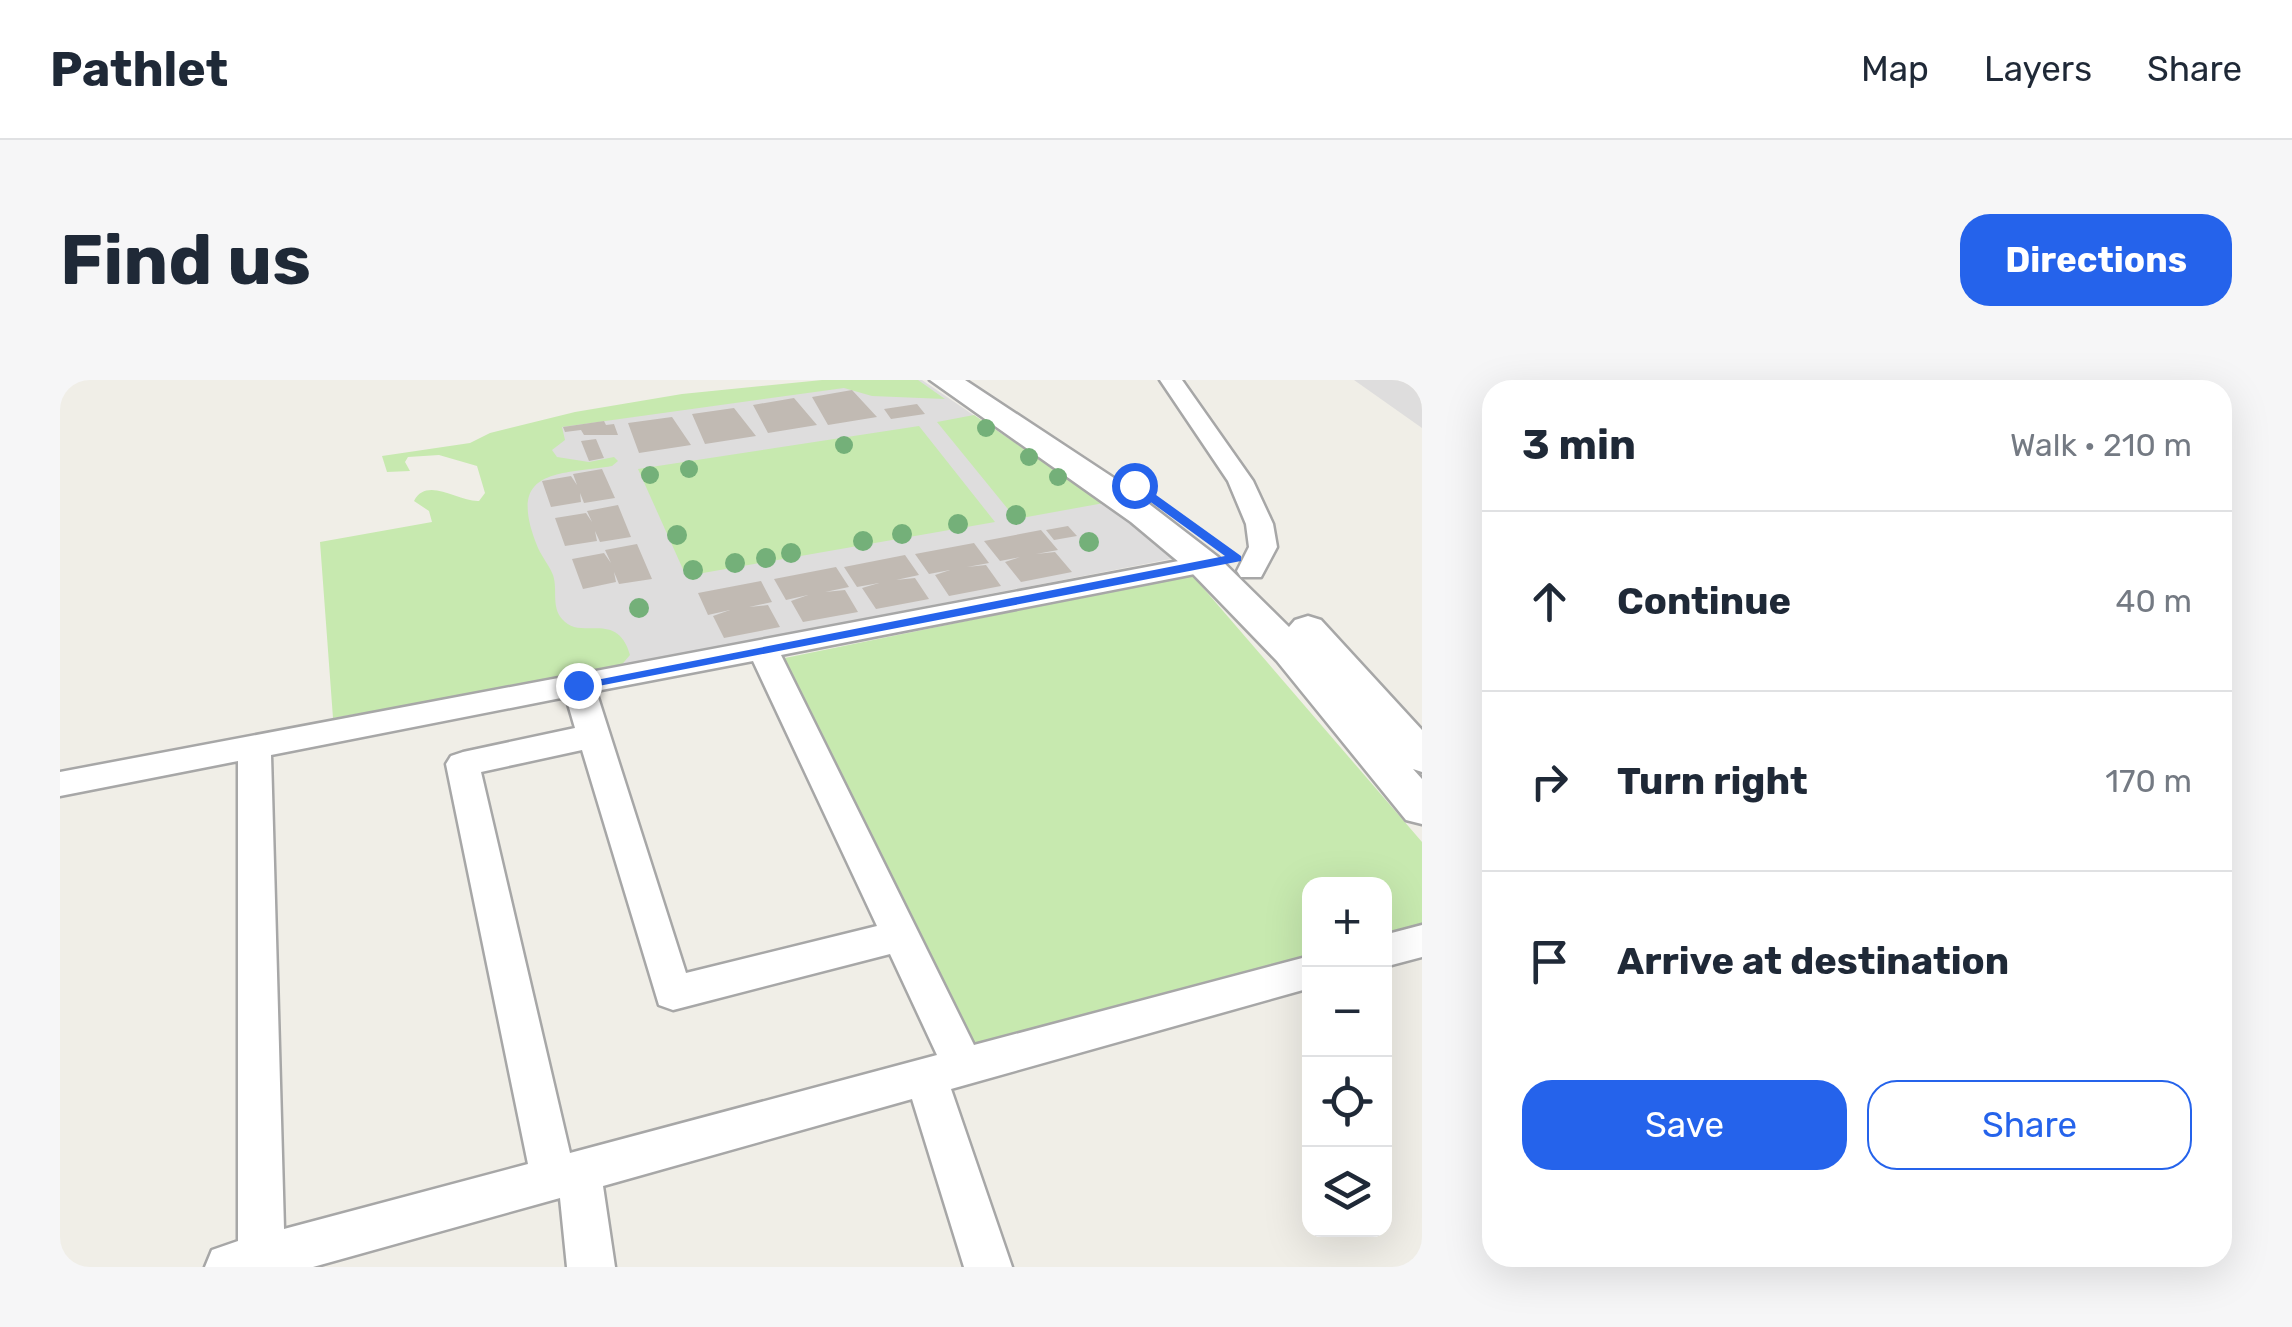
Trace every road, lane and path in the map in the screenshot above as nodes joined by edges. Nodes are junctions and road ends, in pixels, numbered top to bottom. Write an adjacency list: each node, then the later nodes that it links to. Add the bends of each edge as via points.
1 (945, 380): 4 (street, via 1147,518)
2 (975, 380): 4 (street, via 1172,508)
3 (1172, 380): 4 (street, via 1260,527 1262,554)
4 (1230, 565): 5 (street); 9 (street, via 1302,622); 11 (street, via 1269,628)
5 (763, 650): 6 (street); 12 (street)
6 (578, 685): 7 (street); 8 (street)
7 (593, 736): 12 (street, via 672,993); 17 (street, via 463,764)
8 (254, 747): 10 (street); 18 (street)
9 (1422, 757)
10 (60, 784)
11 (1422, 808)
12 (901, 936): 16 (street)
13 (1422, 941): 14 (street)
14 (1392, 949)
15 (1302, 974): 16 (street)
16 (945, 1071): 17 (street); 20 (street)
17 (566, 1174): 18 (street); 19 (street)
18 (267, 1260)
19 (592, 1267)
20 (988, 1267)

